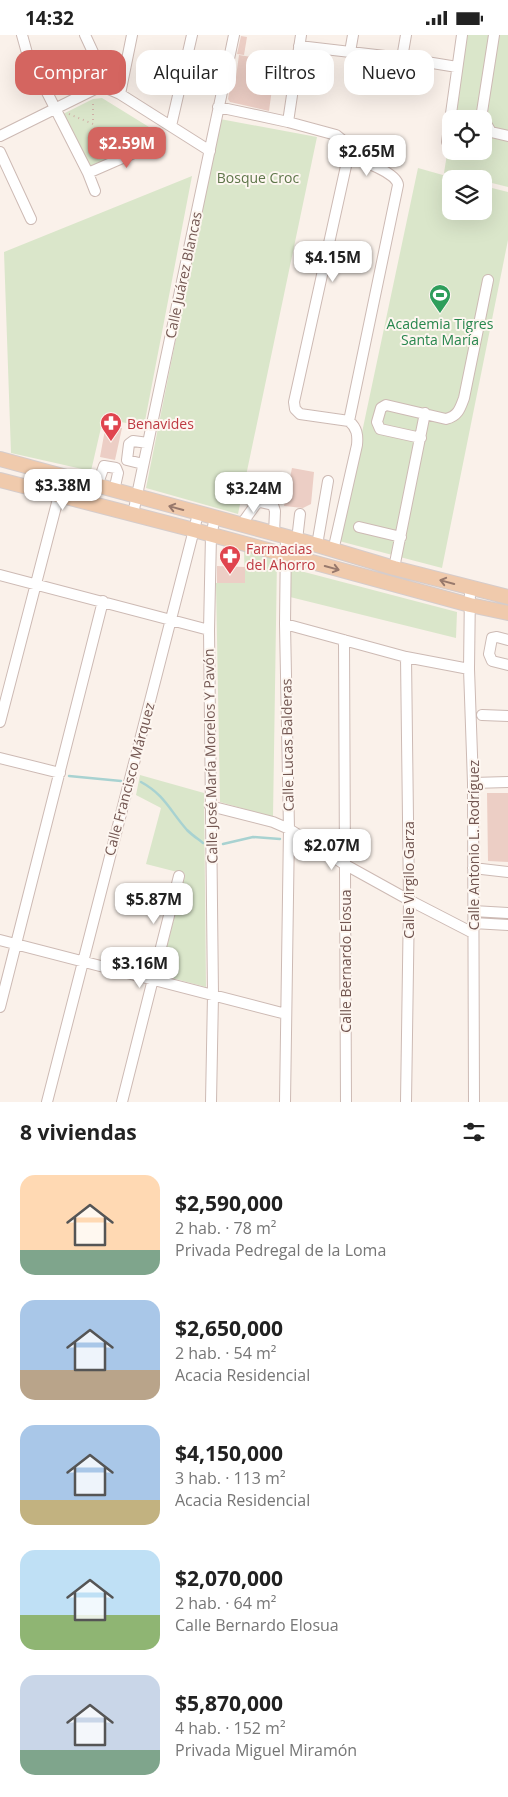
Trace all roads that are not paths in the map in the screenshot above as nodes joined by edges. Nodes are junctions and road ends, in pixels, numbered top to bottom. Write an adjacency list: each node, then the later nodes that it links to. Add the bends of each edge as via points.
1 (22, 35): 22 (street, via 27,53)
2 (85, 35): 12 (street)
3 (132, 35): 17 (street)
4 (192, 35): 26 (street)
5 (234, 35): 21 (street, Calle Juárez Blancas)
6 (301, 35): 11 (street)
7 (353, 35): 13 (street)
8 (406, 35): 14 (street)
9 (462, 35): 18 (street)
10 (494, 35): 24 (street)
11 (299, 46): 15 (street); 25 (street)
12 (92, 50)
13 (350, 50)
14 (403, 50)
15 (344, 51)
16 (434, 63): 18 (street)
17 (126, 64)
18 (457, 67): 23 (street)
19 (85, 95): 22 (street)
20 (122, 95): 26 (street)
21 (218, 107): 25 (street); 31 (street, Calle Juárez Blancas)
22 (55, 109): 29 (street); 34 (street)
23 (451, 110)
24 (482, 110)
25 (288, 122): 33 (street, via 341,138 348,148)
26 (171, 126): 31 (street)
27 (492, 132): 28 (street)
28 (508, 136)
29 (0, 137)
30 (157, 143): 34 (street)
31 (210, 151): 41 (street, Calle Juárez Blancas)
32 (0, 152): 36 (street)
33 (348, 157): 39 (street, via 367,162 396,178 398,185); 39 (street, via 294,402 300,413)
34 (88, 173): 35 (street)
35 (95, 191)
36 (31, 219)
37 (488, 280): 38 (street, via 460,411 446,419)
38 (425, 413): 40 (street); 40 (street, via 386,405 381,408 377,422 380,429)
39 (349, 421): 61 (street, via 356,430 357,445)
40 (421, 438): 59 (street)
41 (148, 443): 43 (street, Calle Juárez Blancas); 43 (street, via 131,442 128,451 127,460)
42 (0, 459): 46 (main road)
43 (144, 464): 49 (street, Calle Juárez Blancas)
44 (0, 480): 48 (main road)
45 (328, 481): 60 (street)
46 (97, 486): 47 (main road); 47 (street, via 104,466 116,468)
47 (114, 491): 49 (main road)
48 (59, 495): 50 (main road); 65 (street)
49 (136, 497): 50 (street, Calle Juárez Blancas); 51 (main road, one-way to 49)
50 (133, 514): 56 (main road)
51 (198, 514): 53 (main road); 56 (street, Calle Francisco Márquez)
52 (300, 514): 58 (street)
53 (215, 518): 54 (main road); 57 (street, Calle José María Morelos Y Pavón)
54 (241, 525): 58 (main road); 58 (street, via 256,503 273,505)
55 (359, 527): 59 (street)
56 (194, 530): 57 (main road); 71 (street, Calle Francisco Márquez)
57 (211, 535): 62 (main road); 73 (street, Calle José María Morelos Y Pavón)
58 (286, 537): 60 (main road); 62 (street, Calle Lucas Balderas)
59 (401, 537): 63 (street)
60 (317, 545): 61 (main road)
61 (333, 551): 63 (main road)
62 (285, 555): 69 (main road, one-way to 69); 72 (street, Calle Lucas Balderas)
63 (394, 568): 66 (main road, one-way to 63)
64 (0, 575): 65 (street)
65 (36, 584): 68 (street); 81 (street)
66 (470, 587): 67 (main road); 69 (street, Calle Antonio L. Rodríguez)
67 (508, 597)
68 (103, 601): 71 (street); 83 (street)
69 (470, 605): 70 (main road); 78 (street, Calle Antonio L. Rodríguez)
70 (508, 613)
71 (170, 620): 73 (street); 99 (street, Calle Francisco Márquez)
72 (285, 625): 74 (street); 87 (street, Calle Lucas Balderas)
73 (209, 630): 86 (street, Calle José María Morelos Y Pavón)
74 (344, 640): 76 (street); 88 (street, Calle Bernardo Elosua)
75 (508, 640): 77 (street, via 492,639 489,654 492,661)
76 (406, 657): 78 (street); 92 (street, Calle Virgilo Garza)
77 (508, 665)
78 (469, 669): 85 (street, Calle Antonio L. Rodríguez)
79 (482, 715): 80 (street)
80 (508, 716)
81 (0, 722)
82 (0, 758): 83 (street)
83 (60, 773): 98 (street)
84 (508, 782): 85 (street)
85 (473, 783): 89 (street, Calle Antonio L. Rodríguez)
86 (210, 806): 87 (street); 101 (street, Calle José María Morelos Y Pavón)
87 (289, 829): 88 (street); 103 (street, Calle Lucas Balderas)
88 (344, 864): 92 (street); 108 (street, Calle Bernardo Elosua)
89 (473, 868): 90 (street); 93 (street, Calle Antonio L. Rodríguez)
90 (508, 872)
91 (179, 876): 100 (street)
92 (409, 900): 96 (street); 109 (street, Calle Virgilo Garza)
93 (473, 911): 94 (street); 96 (street, Calle Antonio L. Rodríguez)
94 (508, 913)
95 (508, 925): 96 (street)
96 (473, 928): 110 (street, Calle Antonio L. Rodríguez)
97 (0, 940): 98 (street)
98 (15, 944): 99 (street); 102 (street)
99 (84, 962): 100 (street); 104 (street, Calle Francisco Márquez)
100 (154, 980): 101 (street); 105 (street)
101 (213, 995): 103 (street); 106 (street, Calle José María Morelos Y Pavón)
102 (0, 1007)
103 (286, 1014): 107 (street, Calle Lucas Balderas)
104 (47, 1102)
105 (122, 1102)
106 (211, 1102)
107 (285, 1102)
108 (346, 1102)
109 (406, 1102)
110 (474, 1102)

